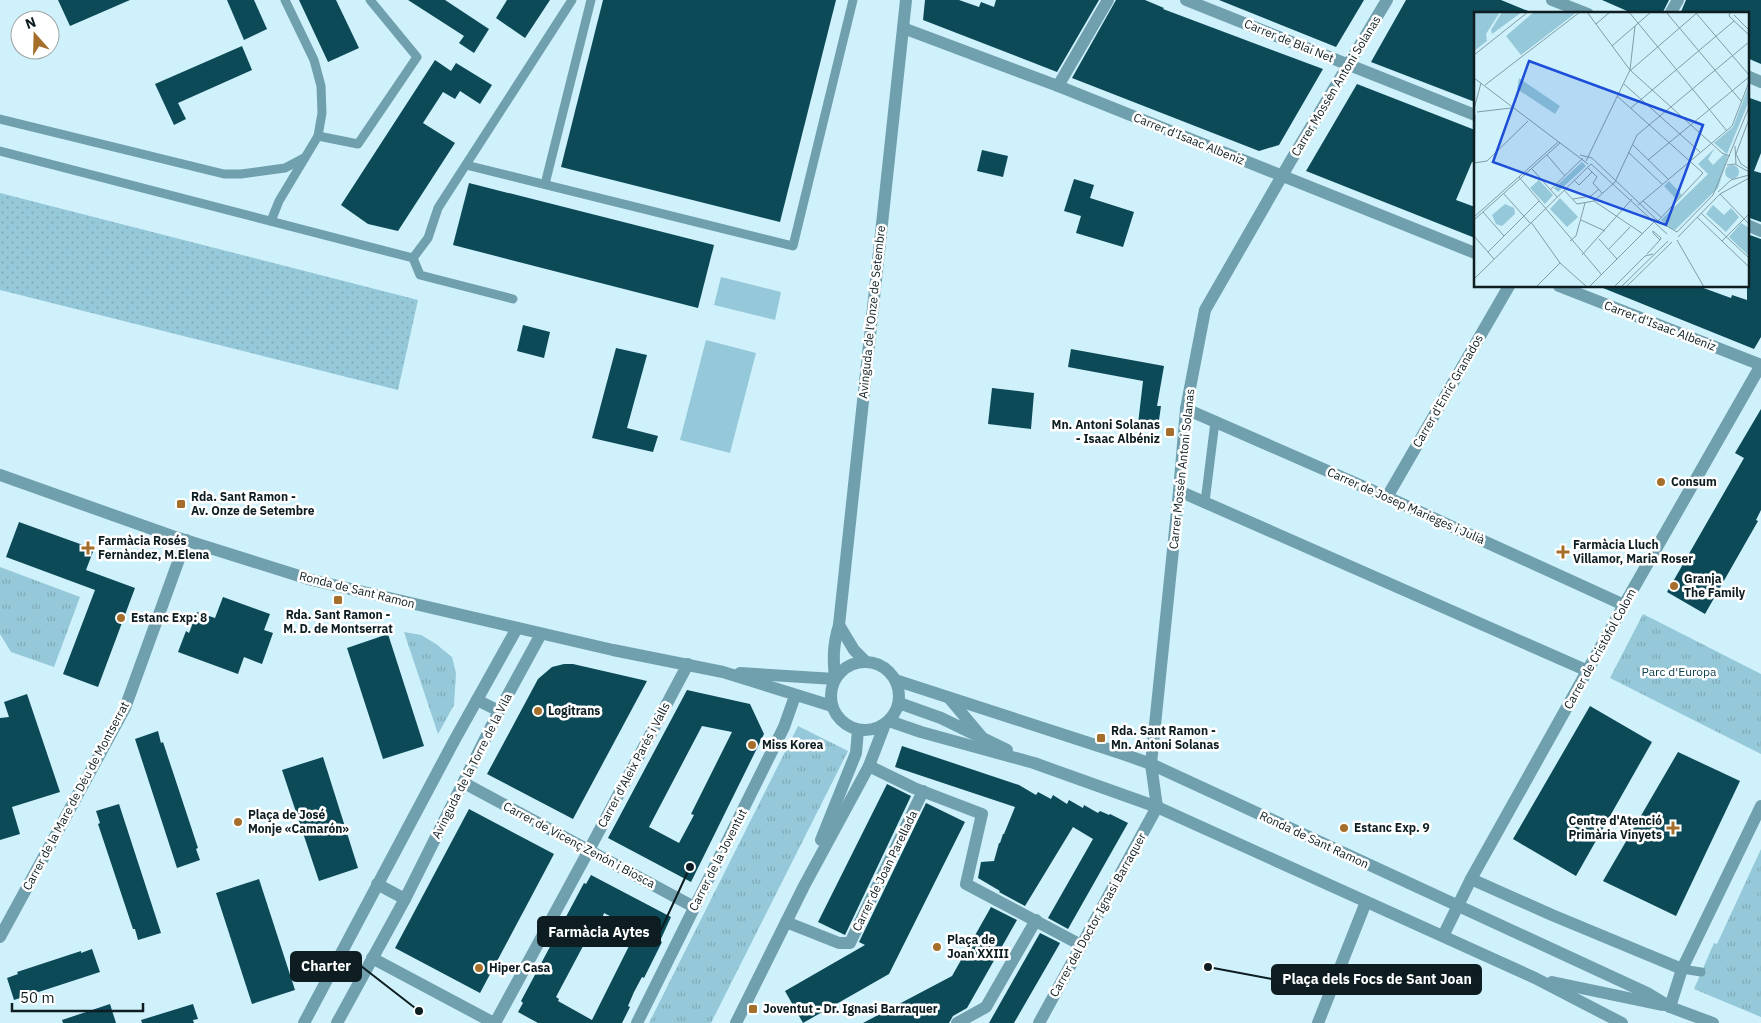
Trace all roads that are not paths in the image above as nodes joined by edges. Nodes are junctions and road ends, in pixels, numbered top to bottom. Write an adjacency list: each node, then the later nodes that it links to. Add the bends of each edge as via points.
1 (285, 0): 21 (lane, via 314,60 321,86 322,113)
2 (370, 0): 21 (lane, via 417,57 358,144)
3 (572, 0): 24 (lane)
4 (591, 0): 26 (lane)
5 (853, 0): 26 (lane, via 793,246)
6 (906, 0): 14 (street, Avinguda de l'Onze de Setembre)
7 (1108, 0): 18 (street)
8 (1186, 0): 15 (street, Carrer de Blai Net)
9 (1387, 0): 15 (street, Carrer Mossèn Antoni Solanas)
10 (1552, 0): 12 (street)
11 (1678, 0): 13 (street)
12 (1583, 12)
13 (1671, 12)
14 (903, 28): 18 (street, Carrer d'Isaac Albeniz); 44 (street, Avinguda de l'Onze de Setembre)
15 (1348, 65): 19 (street, Carrer de Blai Net); 25 (street, Carrer Mossèn Antoni Solanas)
16 (1748, 76): 17 (street)
17 (1761, 82)
18 (1058, 86): 25 (street, Carrer d'Isaac Albeniz)
19 (1474, 115)
20 (0, 119): 23 (lane, via 224,174 285,168)
21 (318, 136): 23 (lane)
22 (0, 151): 27 (lane)
23 (304, 158): 27 (lane)
24 (466, 165): 26 (lane); 31 (lane, via 438,208 428,238)
25 (1282, 176): 30 (street, Carrer d'Isaac Albeniz); 36 (street, Carrer Mossèn Antoni Solanas, via 1204,310)
26 (545, 184)
27 (271, 221): 31 (lane)
28 (1748, 225): 29 (street)
29 (1761, 231)
30 (1474, 253)
31 (413, 258): 34 (lane, via 420,275)
32 (1508, 288): 40 (street, Carrer d'Enric Granados)
33 (1564, 288): 35 (street, Carrer d'Isaac Albeniz)
34 (513, 299)
35 (1761, 365): 43 (street, Carrer de Cristòfol Colom)
36 (1186, 409): 37 (street, Carrer de Josep Marieges i Julià); 39 (street, Carrer Mossèn Antoni Solanas)
37 (1215, 422): 40 (street, Carrer de Josep Marieges i Julià); 41 (lane)
38 (0, 475): 42 (street, Ronda de Sant Ramon)
39 (1179, 491): 41 (street); 63 (street, Carrer Mossèn Antoni Solanas)
40 (1388, 496): 43 (street, Carrer de Josep Marieges i Julià)
41 (1205, 502): 49 (street)
42 (186, 540): 45 (street, Ronda de Sant Ramon, via 312,580); 80 (street, Carrer de la Mare de Déu de Montserrat, via 125,708)
43 (1624, 605): 49 (street, Carrer de Cristòfol Colom)
44 (839, 625): 47 (street); 51 (street, Avinguda de l'Onze de Setembre, via 833,654)
45 (517, 628): 46 (street, Ronda de Sant Ramon); 55 (street, Avinguda de la Torre de la Vila)
46 (540, 634): 48 (street, Ronda de Sant Ramon); 58 (street, Avinguda de la Torre de la Vila)
47 (865, 661): 51 (street, via 845,668); 52 (street, Ronda de Sant Ramon, via 884,667)
48 (688, 664): 50 (street, Ronda de Sant Ramon); 69 (street, Carrer d'Aleix Parés i Valls)
49 (1588, 671): 70 (street, Carrer de Cristòfol Colom)
50 (723, 672): 51 (street, Ronda de Sant Ramon); 53 (street, Ronda de Sant Ramon)
51 (835, 679): 57 (street, via 830,694)
52 (895, 680): 54 (street, Ronda de Sant Ramon); 56 (street)
53 (795, 696): 57 (street, Ronda de Sant Ramon); 76 (street, Carrer de la Joventut, via 784,727)
54 (949, 697): 61 (street, Ronda de Sant Ramon); 63 (street, Ronda de Sant Ramon)
55 (478, 700): 58 (street); 71 (street, Avinguda de la Torre de la Vila)
56 (899, 703): 59 (street); 61 (street, Ronda de Sant Ramon)
57 (832, 706): 60 (street, via 842,722)
58 (500, 711): 65 (street, Avinguda de la Torre de la Vila)
59 (887, 722): 60 (street, via 871,730); 62 (street, Ronda de Sant Ramon); 64 (street)
60 (858, 730): 72 (street, via 856,753)
61 (983, 738): 62 (street, Ronda de Sant Ramon)
62 (1034, 763): 68 (street, Ronda de Sant Ramon)
63 (1150, 764): 68 (street, Carrer Mossèn Antoni Solanas); 75 (street, Ronda de Sant Ramon)
64 (869, 766): 66 (street); 72 (street)
65 (464, 783): 69 (street, Carrer de Vicenç Zenón i Biosca); 73 (street, Avinguda de la Torre de la Vila)
66 (923, 791): 77 (street, via 982,814 966,884); 78 (street, Carrer de Joan Parellada, via 850,943 839,944)
67 (1761, 806): 83 (street)
68 (1157, 807): 74 (street, Ronda de Sant Ramon); 81 (street, Carrer del Doctor Ignasi Barraquer)
69 (589, 850): 76 (street, Carrer de Vicenç Zenón i Biosca); 89 (street, Carrer d'Aleix Parés i Valls)
70 (1471, 879): 75 (street, Carrer de Cristòfol Colom); 83 (street)
71 (378, 884): 73 (street); 87 (street, Avinguda de la Torre de la Vila)
72 (804, 886): 78 (street)
73 (405, 899): 82 (street, Avinguda de la Torre de la Vila)
74 (1366, 902): 79 (street, Ronda de Sant Ramon); 94 (street)
75 (1458, 906): 79 (street, Carrer de Cristòfol Colom); 86 (street, Ronda de Sant Ramon, via 1647,993)
76 (694, 907): 90 (street, Carrer de la Joventut)
77 (1036, 920): 81 (street); 92 (street, via 986,1007)
78 (786, 922): 91 (street)
79 (1443, 936): 85 (street, Ronda de Sant Ramon)
80 (0, 937)
81 (1081, 945): 93 (street, Carrer del Doctor Ignasi Barraquer)
82 (372, 958): 88 (street, Avinguda de la Torre de la Vila); 89 (street)
83 (1682, 969): 84 (lane); 86 (street)
84 (1701, 972)
85 (1535, 978): 86 (street, Ronda de Sant Ramon); 95 (street, Ronda de Sant Ramon)
86 (1670, 1007): 96 (street, Ronda de Sant Ramon)
87 (304, 1023)
88 (337, 1023)
89 (495, 1023)
90 (637, 1023)
91 (736, 1023)
92 (957, 1023)
93 (1038, 1023)
94 (1318, 1023)
95 (1622, 1023)
96 (1713, 1023)

